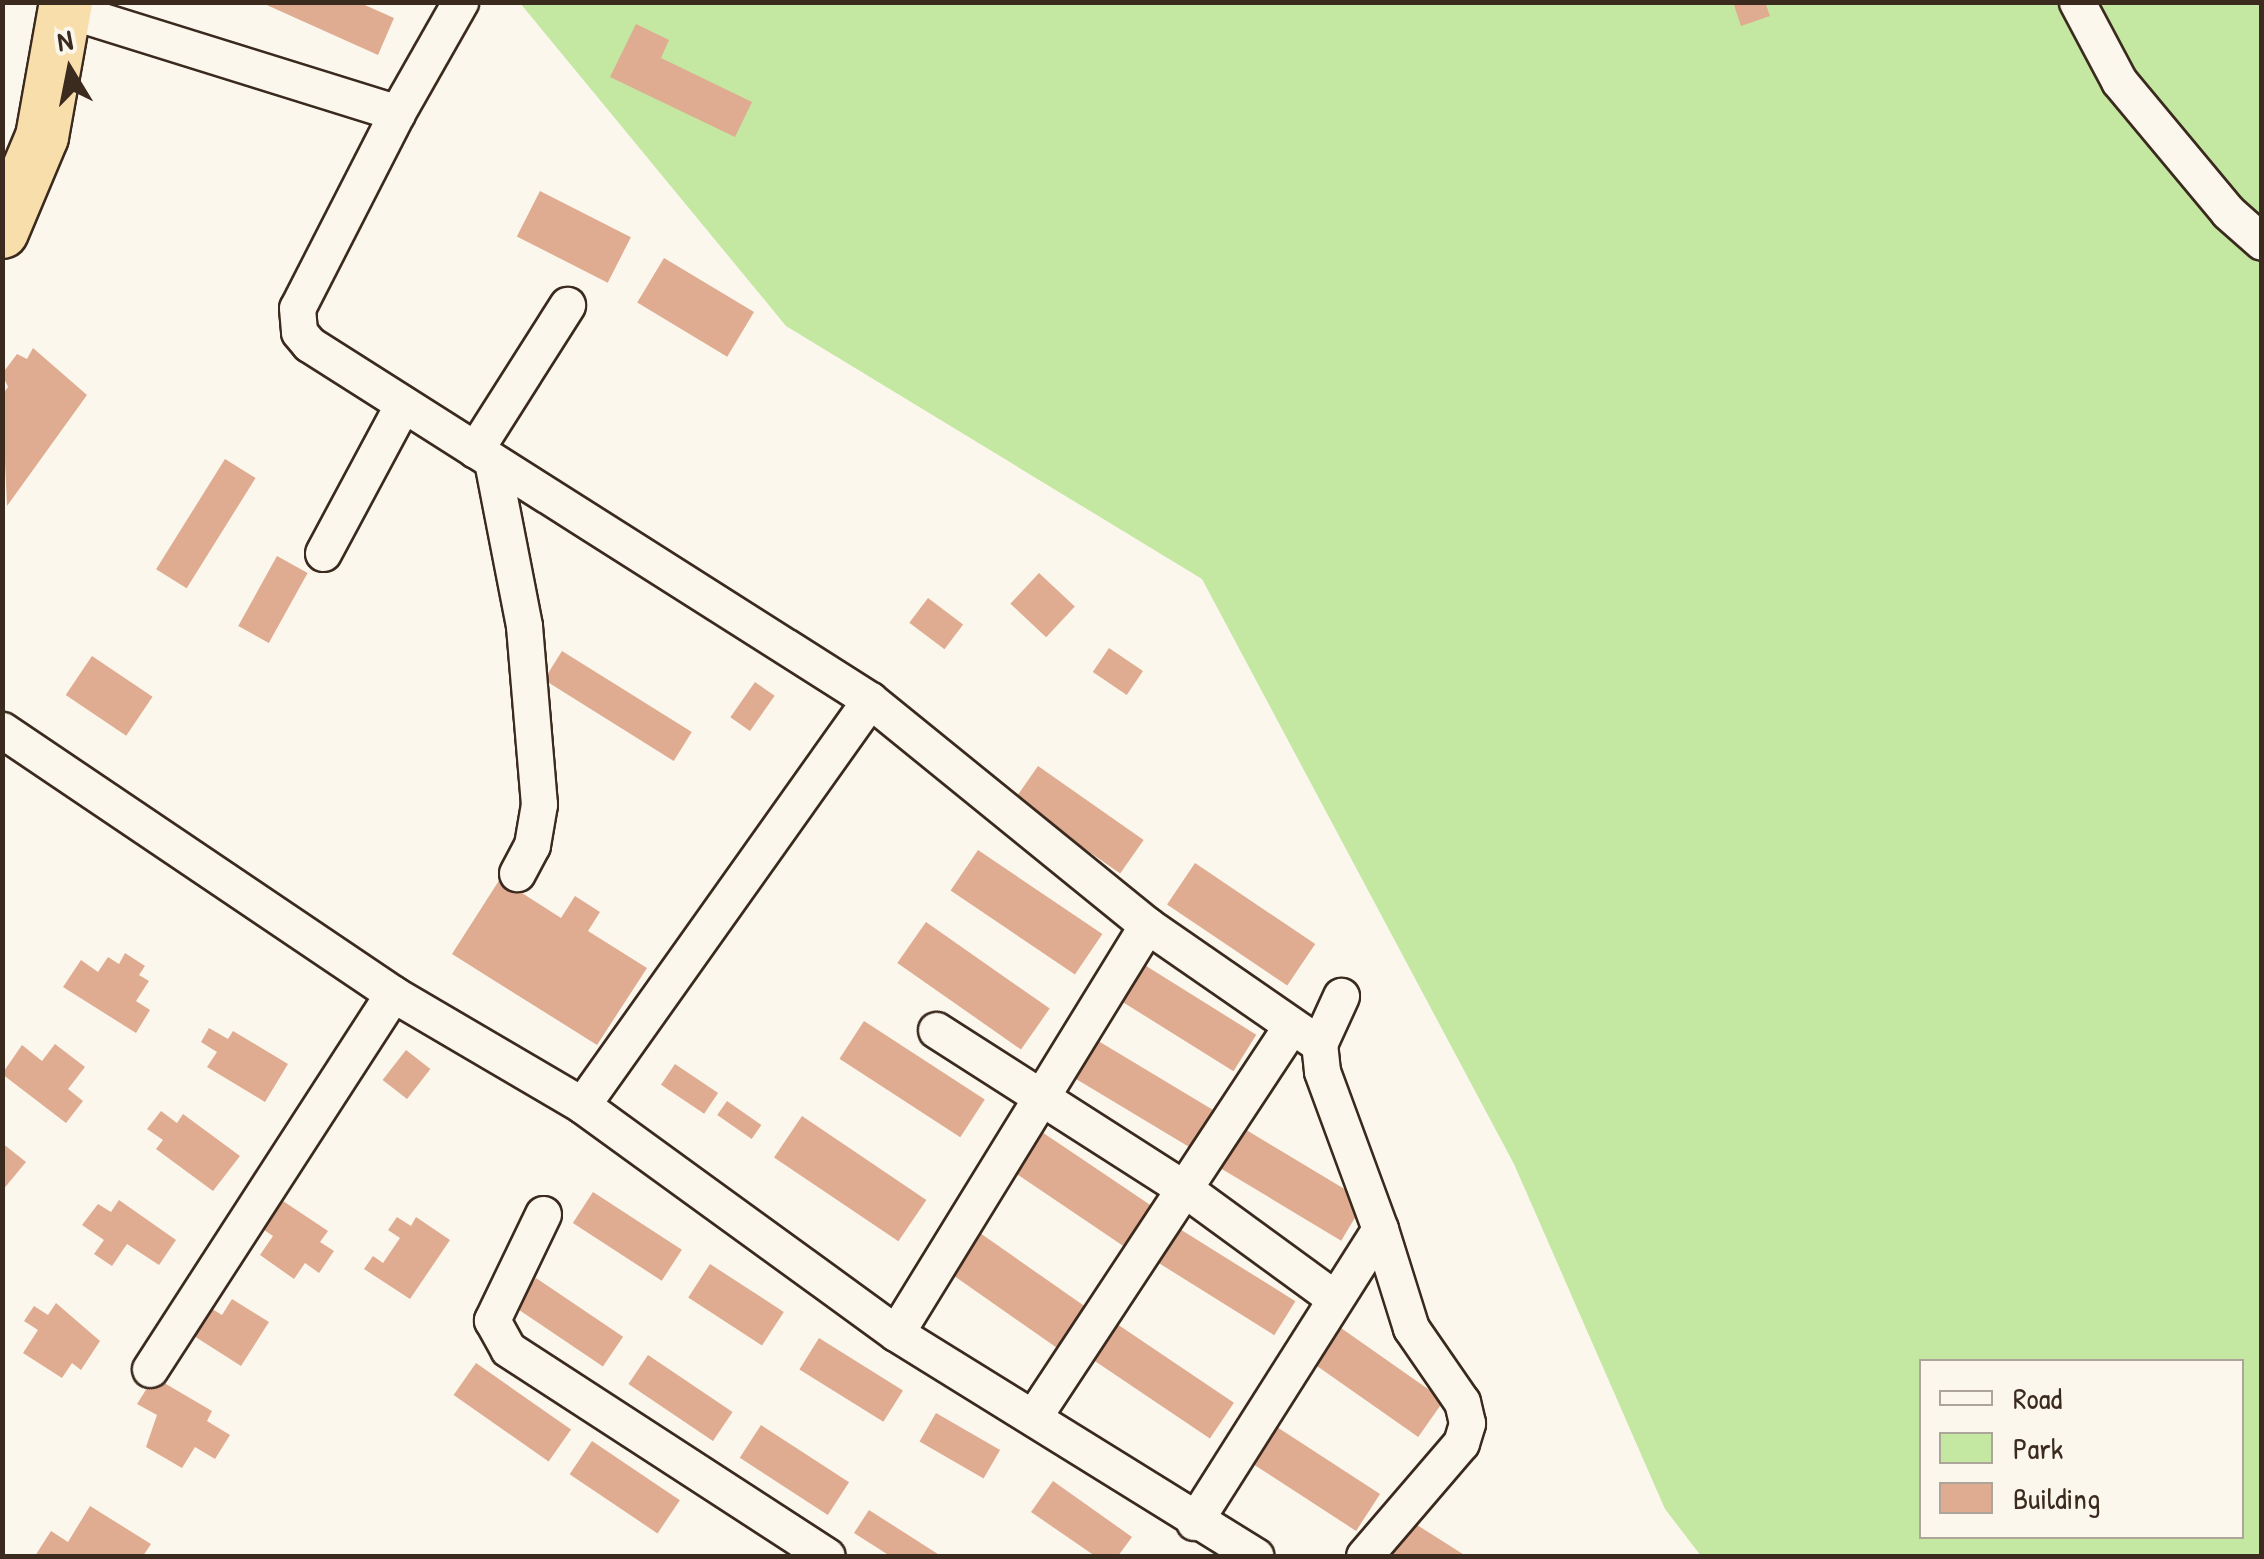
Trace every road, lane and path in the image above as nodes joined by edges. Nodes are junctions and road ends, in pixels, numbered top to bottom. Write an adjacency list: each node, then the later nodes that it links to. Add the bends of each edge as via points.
1 (460, 2): 4 (street)
2 (2078, 2): 6 (street, via 2119,81 2228,212)
3 (65, 6): 4 (street); 5 (highway, via 42,137)
4 (397, 114): 8 (street, via 297,308 296,322 309,344)
5 (2, 232)
6 (2262, 242)
7 (566, 305): 9 (street)
8 (403, 404): 9 (street); 10 (street)
9 (483, 455): 11 (street); 13 (street, via 524,626 539,804 532,846)
10 (323, 553)
11 (870, 700): 14 (street); 20 (street)
12 (2, 730): 15 (street)
13 (517, 872)
14 (1148, 925): 18 (street); 19 (street)
15 (393, 994): 20 (street); 26 (street)
16 (1341, 996): 18 (street)
17 (936, 1030): 19 (street)
18 (1304, 1036): 21 (street); 23 (street)
19 (1040, 1093): 21 (street); 25 (street)
20 (582, 1106): 25 (street)
21 (1186, 1190): 24 (street); 27 (street)
22 (544, 1214): 29 (street, via 500,1298 492,1320 497,1336)
23 (1380, 1229): 24 (street); 31 (street, via 1411,1328 1462,1402 1466,1423 1461,1443)
24 (1333, 1296): 28 (street)
25 (896, 1333): 27 (street)
26 (150, 1369)
27 (1034, 1416): 28 (street)
28 (1194, 1522): 30 (street)
29 (827, 1556)
30 (1256, 1556)
31 (1364, 1556)

